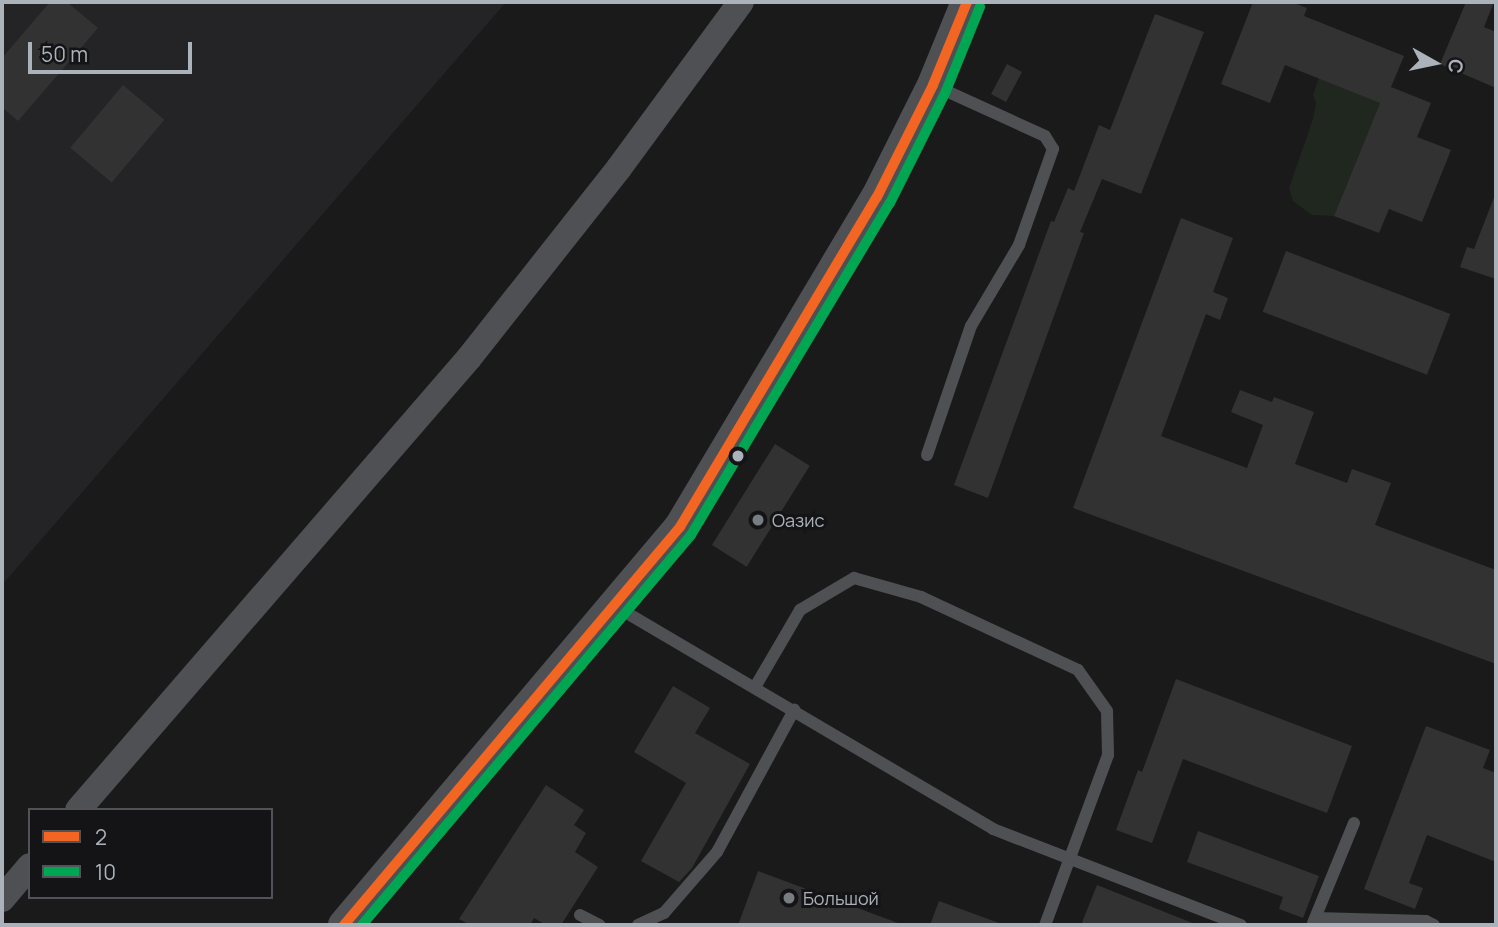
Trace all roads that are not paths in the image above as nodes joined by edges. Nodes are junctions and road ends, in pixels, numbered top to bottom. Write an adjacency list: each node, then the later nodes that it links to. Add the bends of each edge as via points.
1 (741, 2): 8 (street, via 619,168 469,358)
2 (967, 2): 3 (street)
3 (933, 85): 4 (lane, via 1045,136 1053,149 1019,245 971,326); 5 (street, via 877,197 680,527)
4 (927, 455)
5 (614, 606): 6 (lane); 15 (street)
6 (755, 687): 7 (lane); 10 (lane, via 800,610 854,578 921,597 1079,670 1107,711 1108,755)
7 (794, 710): 10 (lane, via 993,829); 17 (lane, via 717,852 664,913)
8 (80, 808)
9 (1354, 823): 14 (lane)
10 (1072, 860): 18 (lane); 19 (lane)
11 (28, 868): 12 (street)
12 (2, 899)
13 (580, 915): 16 (lane)
14 (1314, 922): 20 (lane, via 1426,921)
15 (344, 925)
16 (600, 925)
17 (638, 925)
18 (1045, 925)
19 (1241, 925)
20 (1434, 925)

